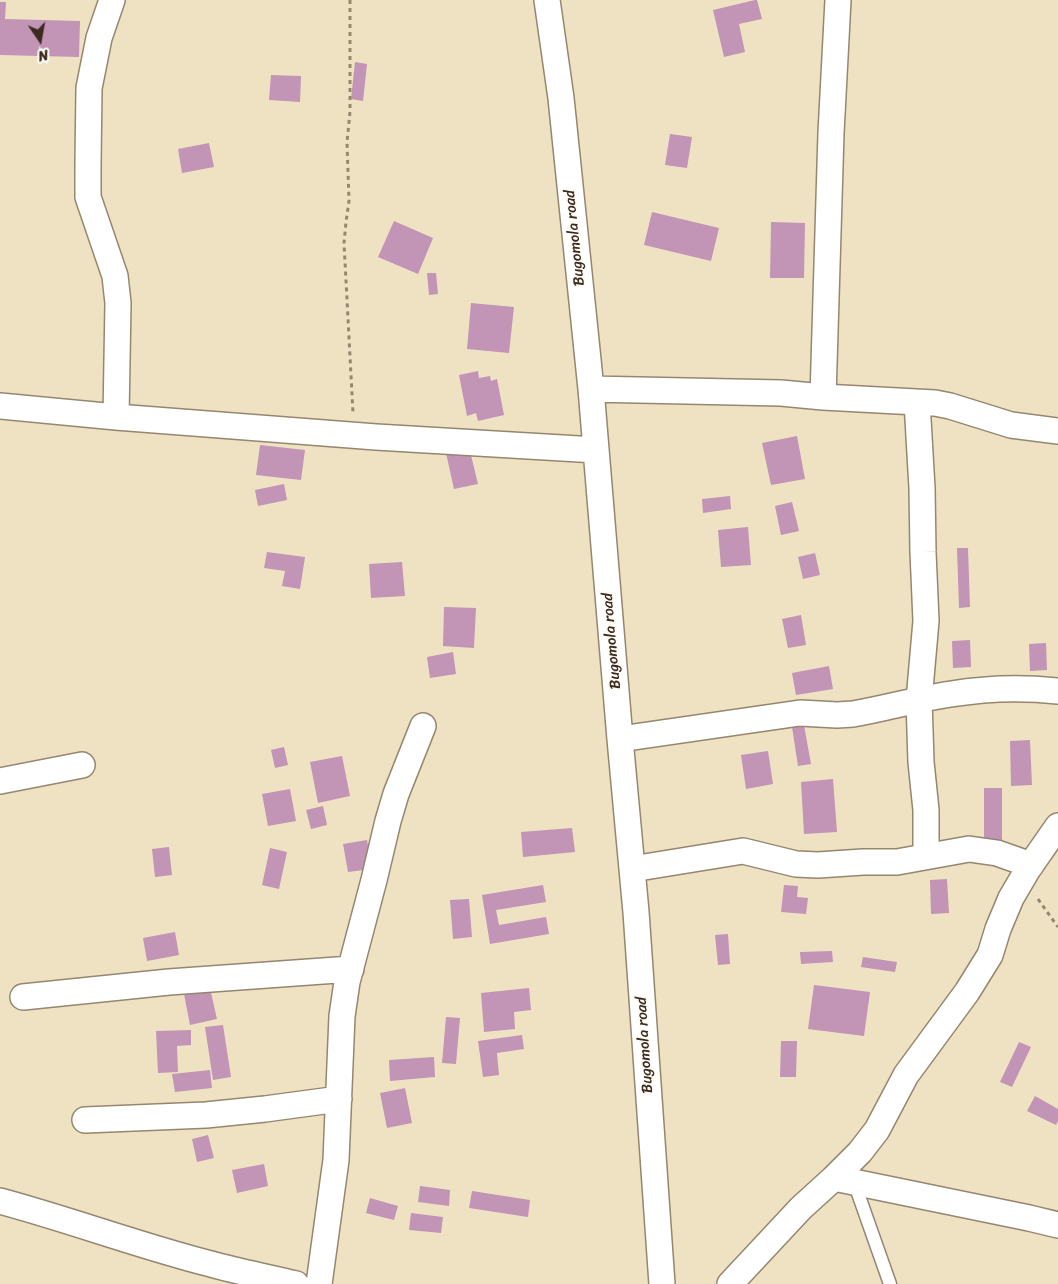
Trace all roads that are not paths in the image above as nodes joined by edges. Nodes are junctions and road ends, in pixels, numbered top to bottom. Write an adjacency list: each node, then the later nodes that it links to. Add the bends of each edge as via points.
1 (112, 0): 8 (street, via 99,38 89,88 88,197 115,276 118,303)
2 (547, 0): 4 (street, Bugomola road, via 561,98)
3 (838, 0): 5 (street)
4 (590, 389): 5 (street, via 781,393); 10 (street, Bugomola road)
5 (823, 397): 6 (street)
6 (918, 402): 9 (street, via 950,406 1012,425); 12 (street, via 926,621)
7 (0, 406): 8 (street)
8 (116, 417): 10 (street)
9 (1058, 431)
10 (596, 450): 14 (street, Bugomola road)
11 (1058, 691): 12 (street, via 998,689)
12 (919, 700): 14 (street, via 853,714 800,714); 18 (street)
13 (423, 726): 21 (street, via 388,821)
14 (620, 739): 19 (street, Bugomola road)
15 (82, 765): 16 (street)
16 (0, 781)
17 (1058, 826): 20 (street)
18 (926, 856): 19 (street, via 897,862 818,865 796,864 743,852); 20 (street, via 968,849 997,853)
19 (632, 869): 31 (street, Bugomola road)
20 (1027, 872): 25 (street, via 1011,898 990,955 906,1076 877,1130)
21 (351, 969): 22 (street, via 169,982); 23 (street, via 342,1016)
22 (23, 997)
23 (339, 1099): 24 (street, via 206,1115); 30 (street, via 336,1160)
24 (85, 1120)
25 (844, 1180): 27 (street); 32 (street, via 801,1208); 33 (lane)
26 (0, 1202): 28 (street, via 116,1237)
27 (1058, 1225)
28 (205, 1274): 29 (street)
29 (296, 1284)
30 (319, 1284)
31 (662, 1284)
32 (730, 1284)
33 (890, 1284)

